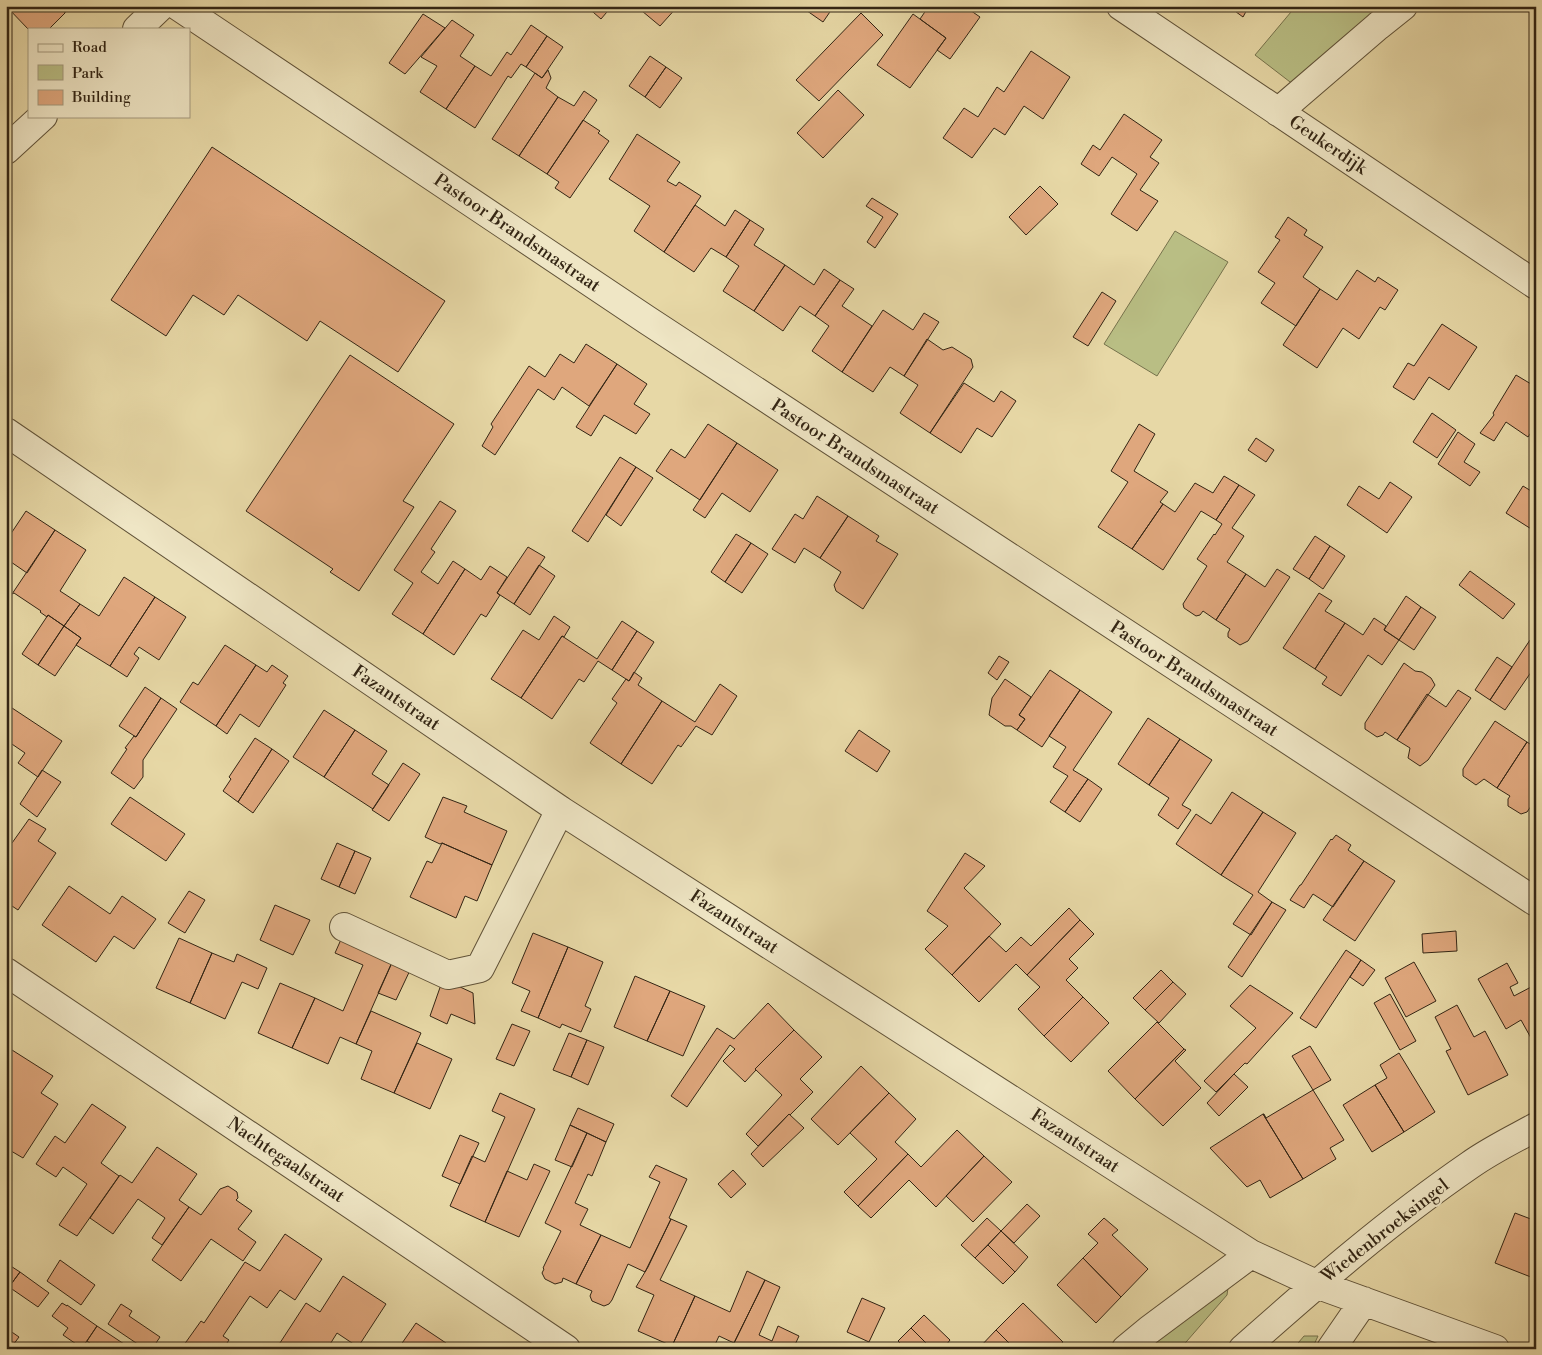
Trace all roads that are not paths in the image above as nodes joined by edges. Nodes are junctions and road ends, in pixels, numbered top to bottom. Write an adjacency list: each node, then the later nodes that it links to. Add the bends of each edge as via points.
1 (161, 6): 5 (street)
2 (178, 6): 12 (street, Pastoor Brandsmastraat, via 647,320)
3 (1121, 6): 6 (street, Geukerdijk)
4 (1403, 6): 6 (street)
5 (138, 28)
6 (1278, 112): 9 (street, Geukerdijk)
7 (41, 118): 8 (street)
8 (6, 150)
9 (1536, 285)
10 (6, 432): 11 (street, Fazantstraat)
11 (560, 810): 13 (street, via 480,968 448,975); 16 (street, Fazantstraat)
12 (1536, 902)
13 (344, 927)
14 (6, 972): 19 (street, Nachtegaalstraat)
15 (1536, 1127): 17 (street, Wiedenbroeksingel, via 1471,1164)
16 (1252, 1254): 17 (street, Fazantstraat); 20 (street)
17 (1316, 1284): 18 (street, Fazantstraat); 21 (street, Wiedenbroeksingel)
18 (1364, 1301): 22 (street); 23 (street, Fazantstraat)
19 (566, 1349)
20 (1126, 1349)
21 (1243, 1349)
22 (1331, 1349)
23 (1495, 1349)

